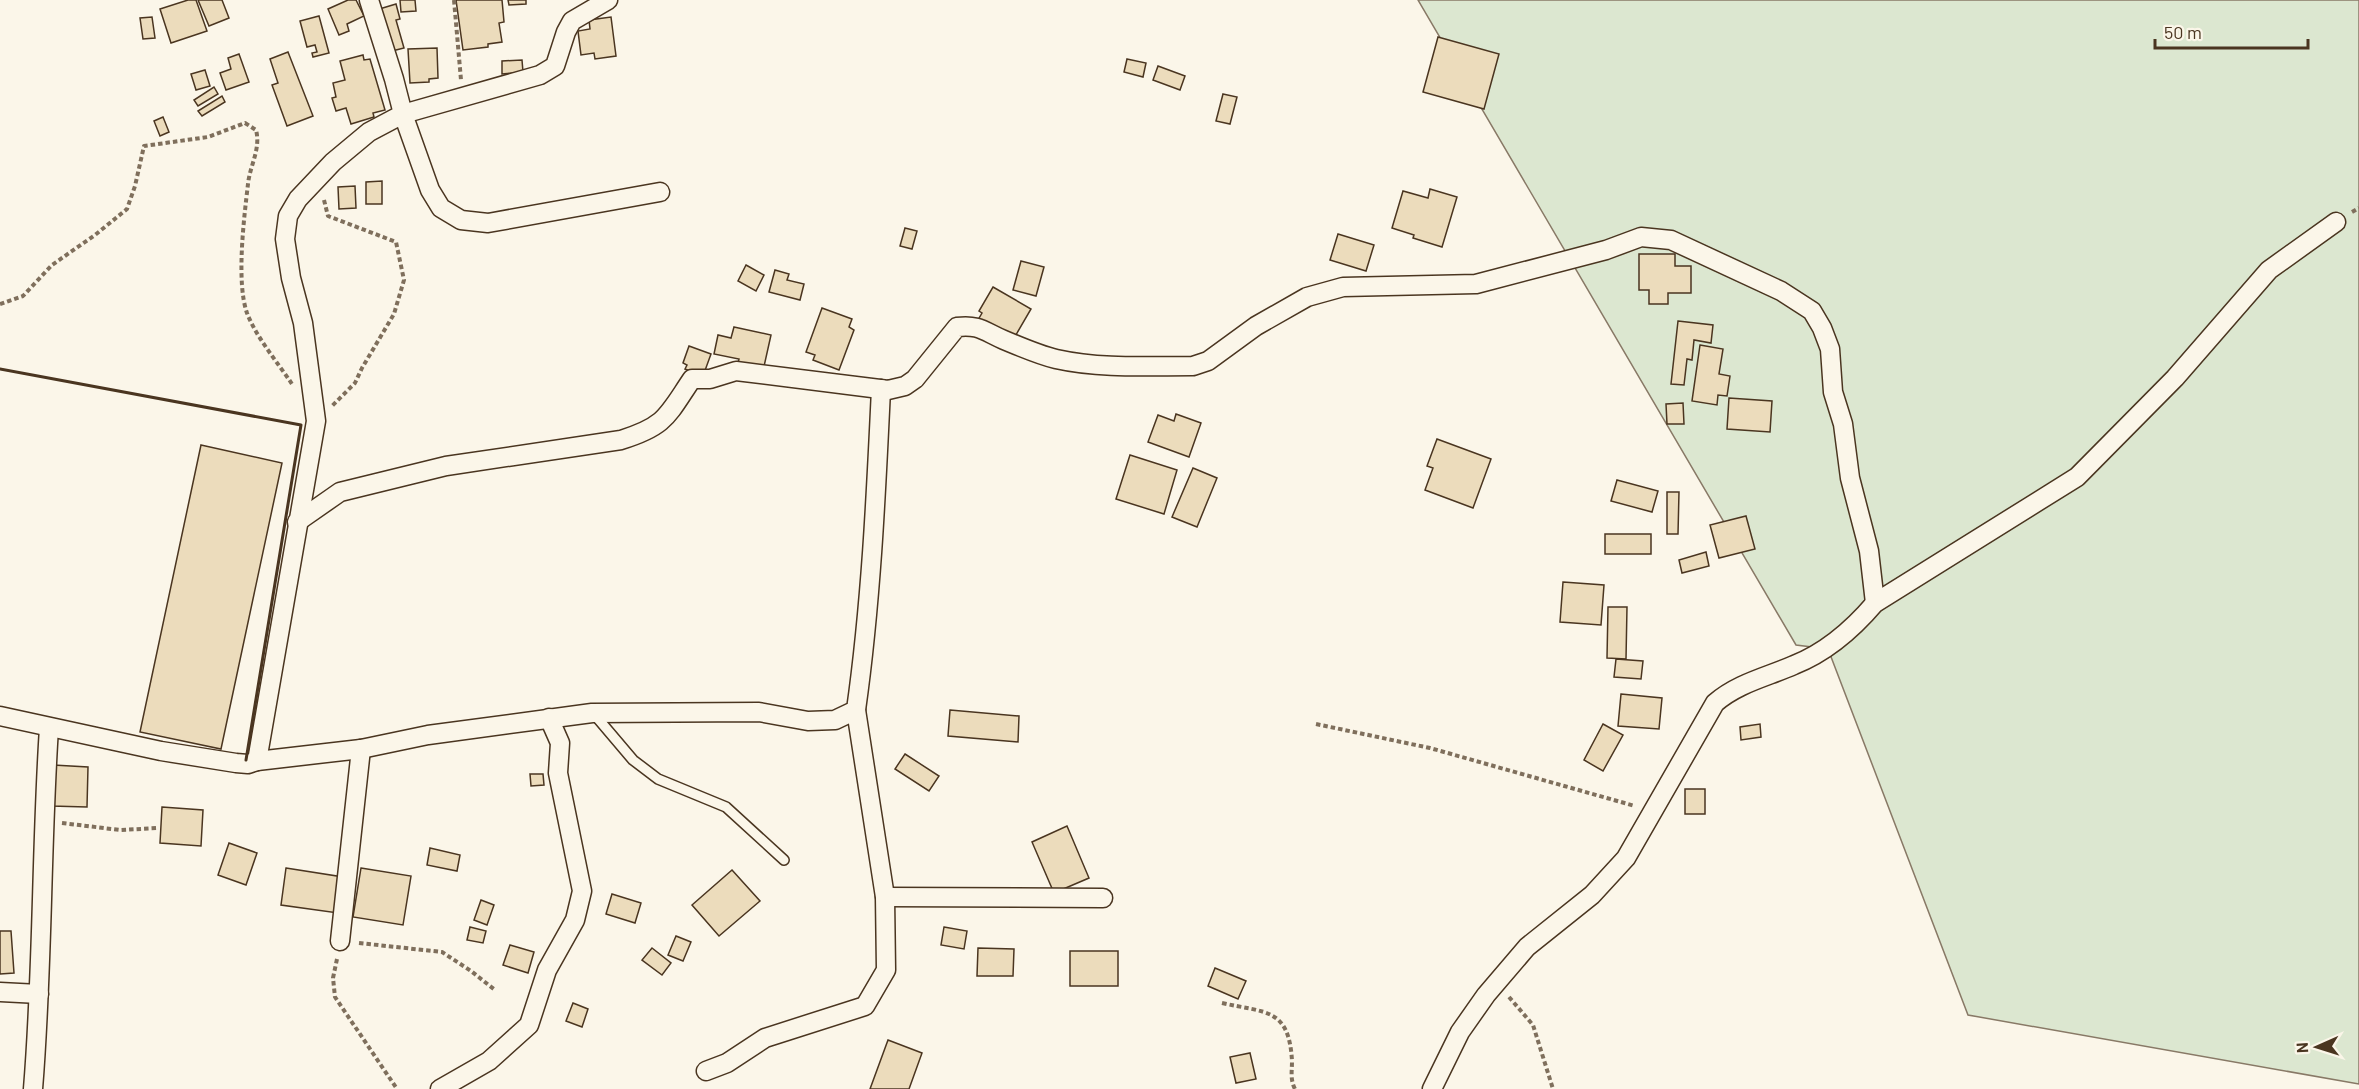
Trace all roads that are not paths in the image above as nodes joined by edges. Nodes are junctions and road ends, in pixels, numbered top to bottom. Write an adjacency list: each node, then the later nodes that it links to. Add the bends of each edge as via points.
1 (369, 0): 3 (street)
2 (608, 0): 3 (street, via 572,21 555,66 540,75)
3 (403, 114): 4 (street, via 430,190 441,208 461,220 488,223); 7 (street, via 369,132 333,162 298,199 288,216 285,239 303,323 316,421)
4 (660, 192)
5 (2336, 222): 8 (street, via 2270,270 2175,378 2077,477)
6 (881, 389): 7 (street, via 736,371 710,379 692,379 665,420 648,432 621,441 446,466 340,492); 8 (street, via 905,386 915,379 957,327 970,325 1053,358 1090,365 1193,366 1208,361 1256,326 1307,297 1343,287 1476,284 1641,237 1671,240 1781,291 1812,311 1822,328 1830,349 1833,392 1843,424 1850,478 1869,551); 9 (street, via 865,648)
7 (297, 522): 15 (street)
8 (1875, 603): 25 (street, via 1828,648 1728,692 1714,703 1626,858 1592,895 1527,947 1497,982 1460,1032)
9 (856, 710): 10 (street, via 835,720 808,721 759,712); 17 (street)
10 (592, 712): 12 (street); 16 (lane, via 633,760 658,778 726,807)
11 (0, 716): 13 (street)
12 (549, 718): 14 (street); 24 (street, via 560,742 558,773 582,891 575,920 547,970 529,1024 489,1061)
13 (49, 728): 15 (street, via 236,763); 21 (street)
14 (361, 749): 15 (street); 19 (street)
15 (257, 761)
16 (784, 860)
17 (885, 897): 18 (street); 22 (street, via 886,970 865,1006 775,1034)
18 (1103, 898)
19 (339, 949)
20 (0, 992): 21 (street)
21 (39, 994): 23 (street)
22 (706, 1071)
23 (33, 1089)
24 (440, 1089)
25 (1432, 1089)

